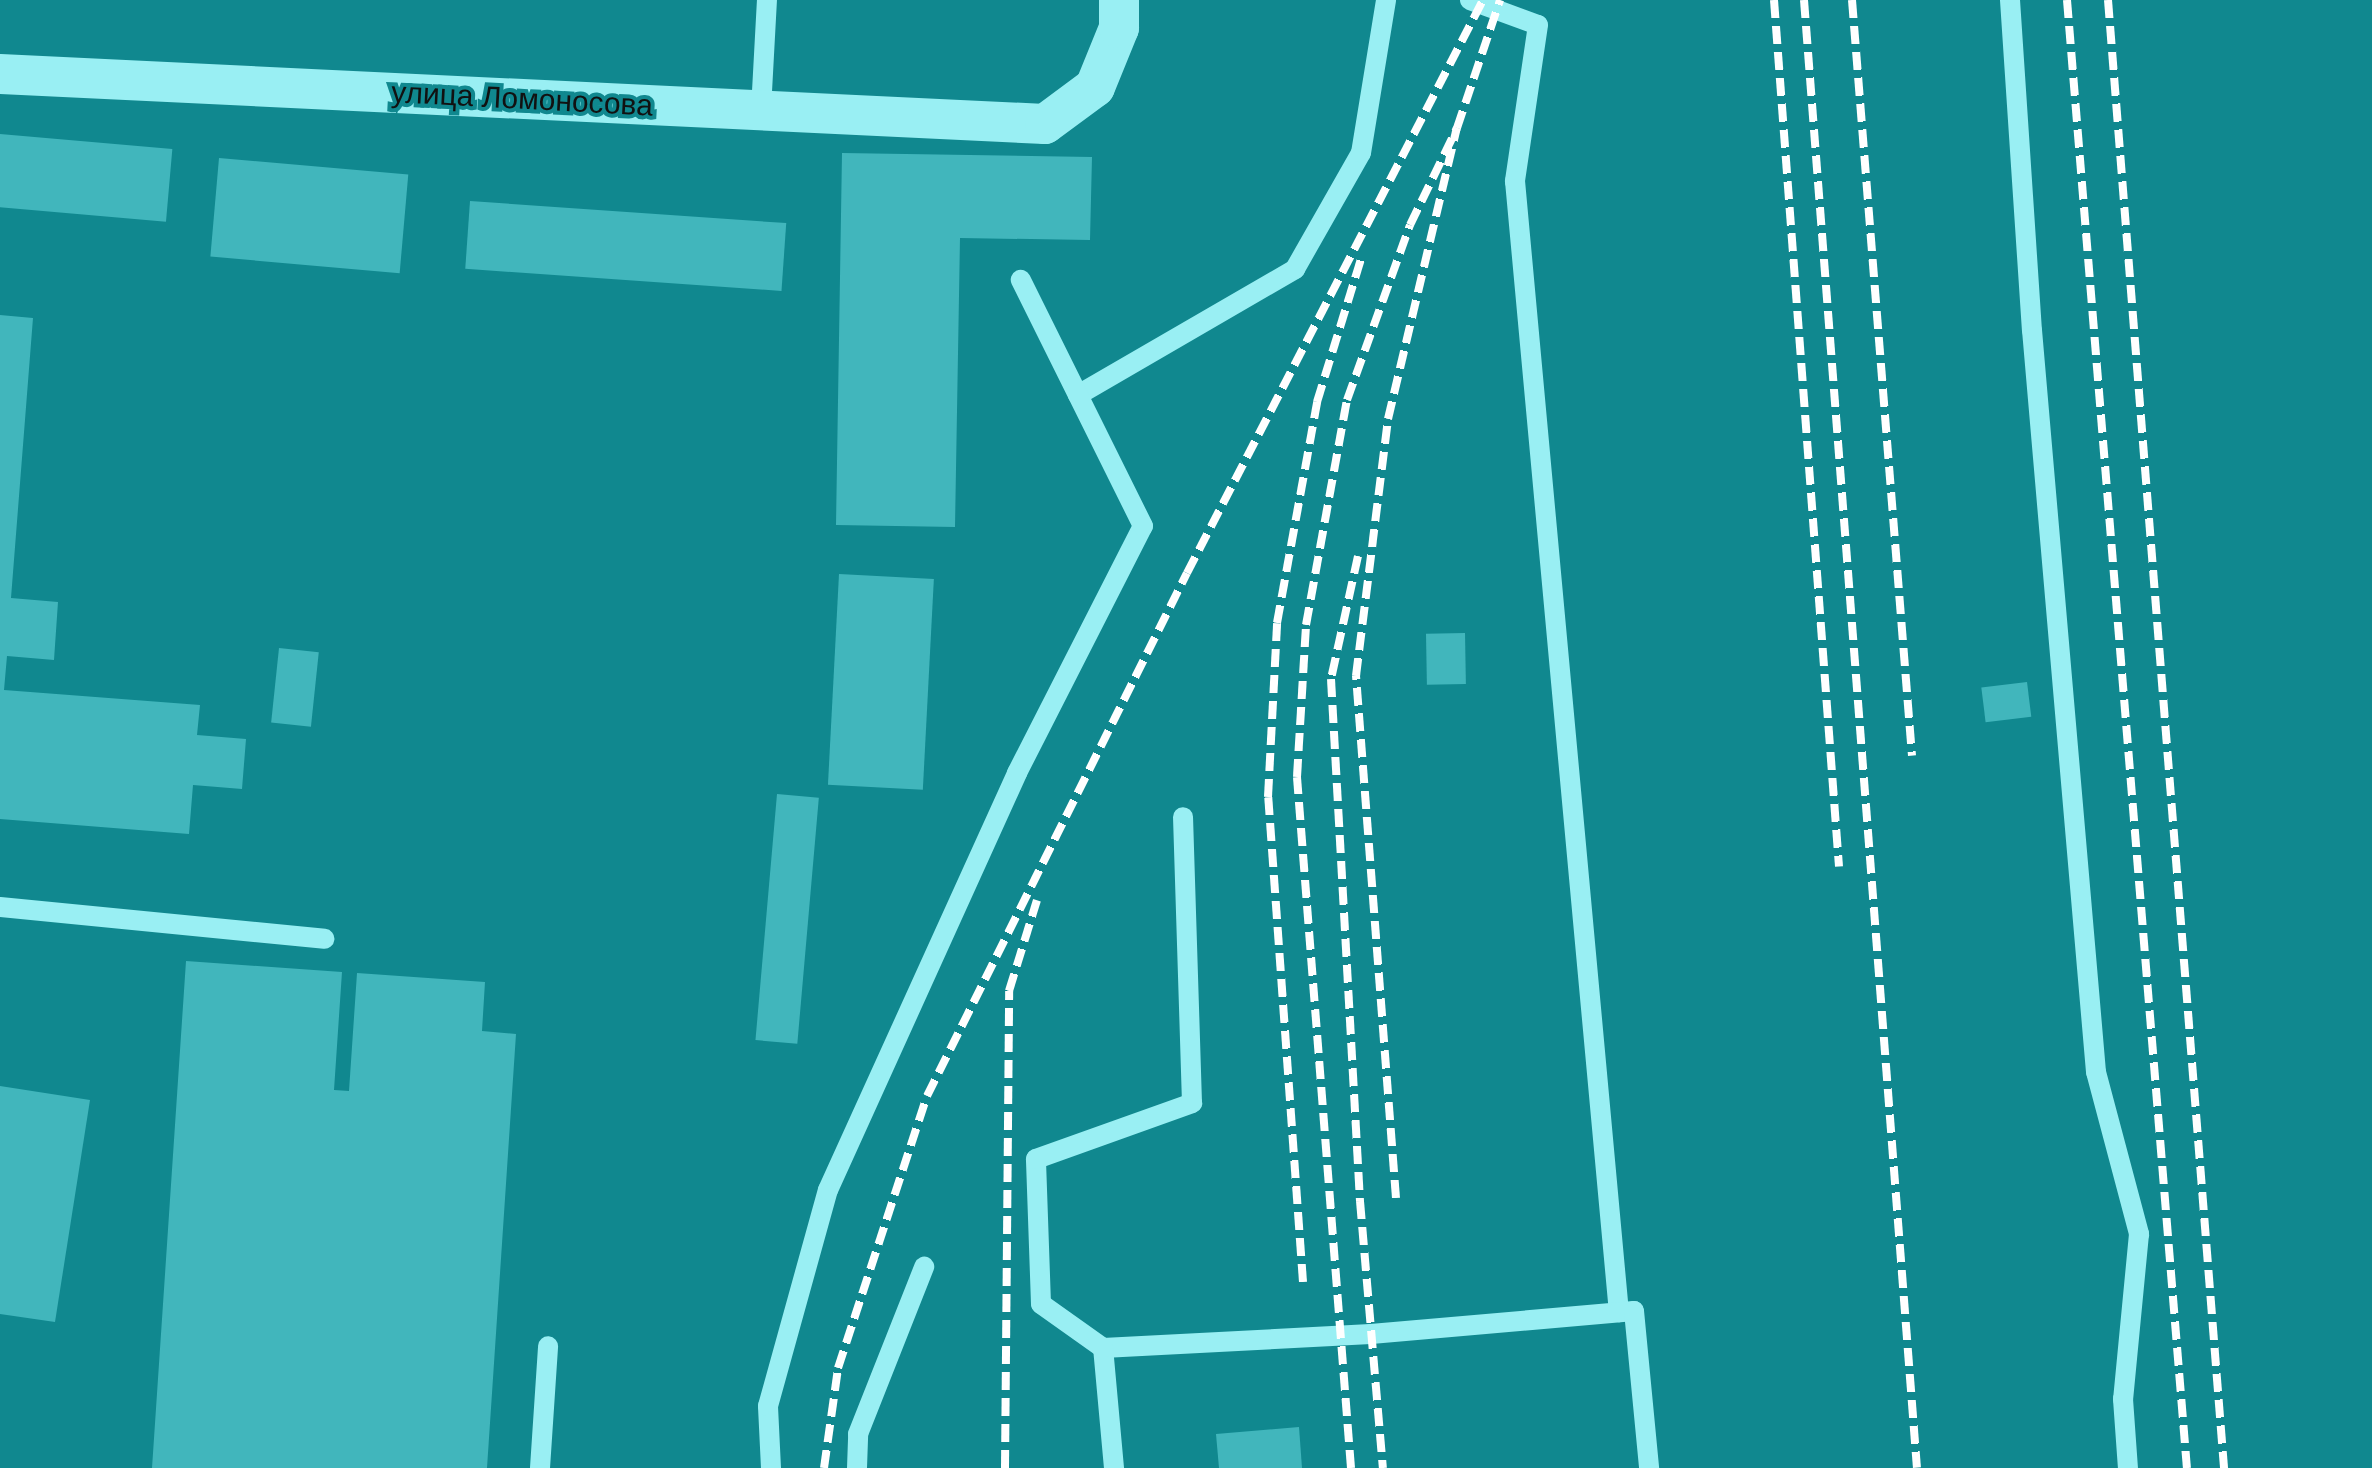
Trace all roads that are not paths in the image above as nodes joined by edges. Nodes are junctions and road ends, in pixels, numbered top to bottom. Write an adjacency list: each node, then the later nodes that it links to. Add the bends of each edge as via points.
1 (767, 0): 7 (lane)
2 (1118, 0): 7 (street, улица Ломоносова, via 1119,28 1095,86 1045,124)
3 (1386, 0): 9 (lane, via 1361,153 1295,268)
4 (1470, 0): 14 (lane, via 1538,25 1515,181)
5 (2010, 0): 22 (lane, via 2096,1072 2140,1234 2123,1399)
6 (0, 74): 7 (street, улица Ломоносова)
7 (761, 110)
8 (1022, 280): 9 (lane)
9 (1078, 395): 18 (lane, via 1143,526 1017,773 828,1190 768,1406)
10 (1183, 817): 16 (lane, via 1192,1103 1036,1159 1041,1304)
11 (0, 906): 12 (lane)
12 (324, 940)
13 (924, 1266): 19 (lane, via 858,1434)
14 (1619, 1312): 16 (lane); 21 (lane, via 1634,1311)
15 (548, 1346): 17 (lane)
16 (1104, 1348): 20 (lane)
17 (540, 1468)
18 (771, 1468)
19 (857, 1468)
20 (1114, 1468)
21 (1649, 1468)
22 (2128, 1468)

